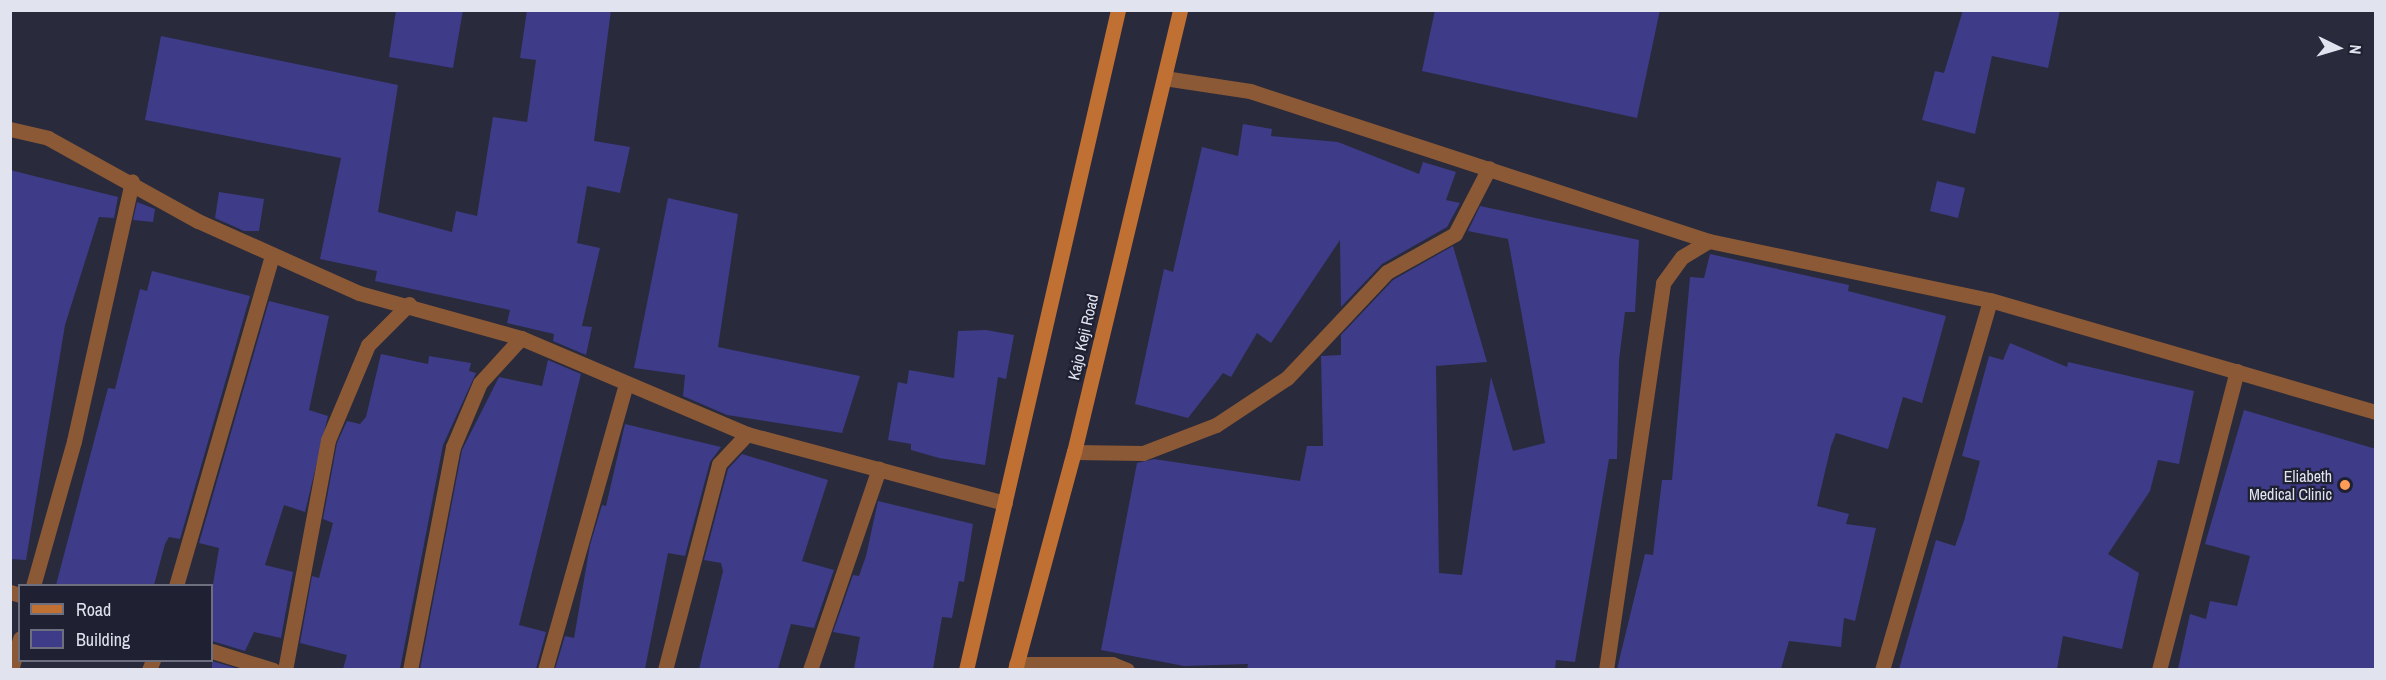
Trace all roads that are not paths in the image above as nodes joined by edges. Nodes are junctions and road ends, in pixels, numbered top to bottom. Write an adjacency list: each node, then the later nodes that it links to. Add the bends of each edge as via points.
1 (1118, 10): 18 (main road)
2 (1180, 10): 3 (main road, Kajo Keji Road)
3 (1164, 78): 5 (street, via 1250,91); 16 (main road, Kajo Keji Road)
4 (10, 129): 6 (street, via 48,138)
5 (1489, 168): 7 (street); 16 (street, via 1455,234 1387,272 1287,378 1216,425 1143,453)
6 (132, 181): 8 (street, via 198,221); 19 (street, via 75,441)
7 (1709, 241): 9 (street); 33 (street, via 1682,257 1663,283)
8 (272, 255): 10 (street, via 359,293); 20 (street)
9 (1990, 300): 12 (street); 34 (street)
10 (409, 304): 11 (street); 26 (street, via 368,345 328,440)
11 (520, 338): 13 (street); 27 (street, via 480,383 453,447)
12 (2237, 371): 14 (street); 35 (street)
13 (626, 383): 15 (street); 28 (street)
14 (2376, 412)
15 (747, 434): 17 (street); 29 (street, via 719,464)
16 (1074, 452): 23 (main road, Kajo Keji Road)
17 (879, 469): 18 (street); 30 (street)
18 (1005, 503): 31 (main road)
19 (33, 584)
20 (176, 584)
21 (18, 645): 24 (street)
22 (213, 651): 25 (street)
23 (1016, 667): 32 (street, via 1112,664)
24 (11, 669)
25 (273, 669)
26 (285, 669)
27 (410, 669)
28 (545, 669)
29 (665, 669)
30 (810, 669)
31 (966, 669)
32 (1127, 669)
33 (1606, 669)
34 (1882, 669)
35 (2159, 669)

